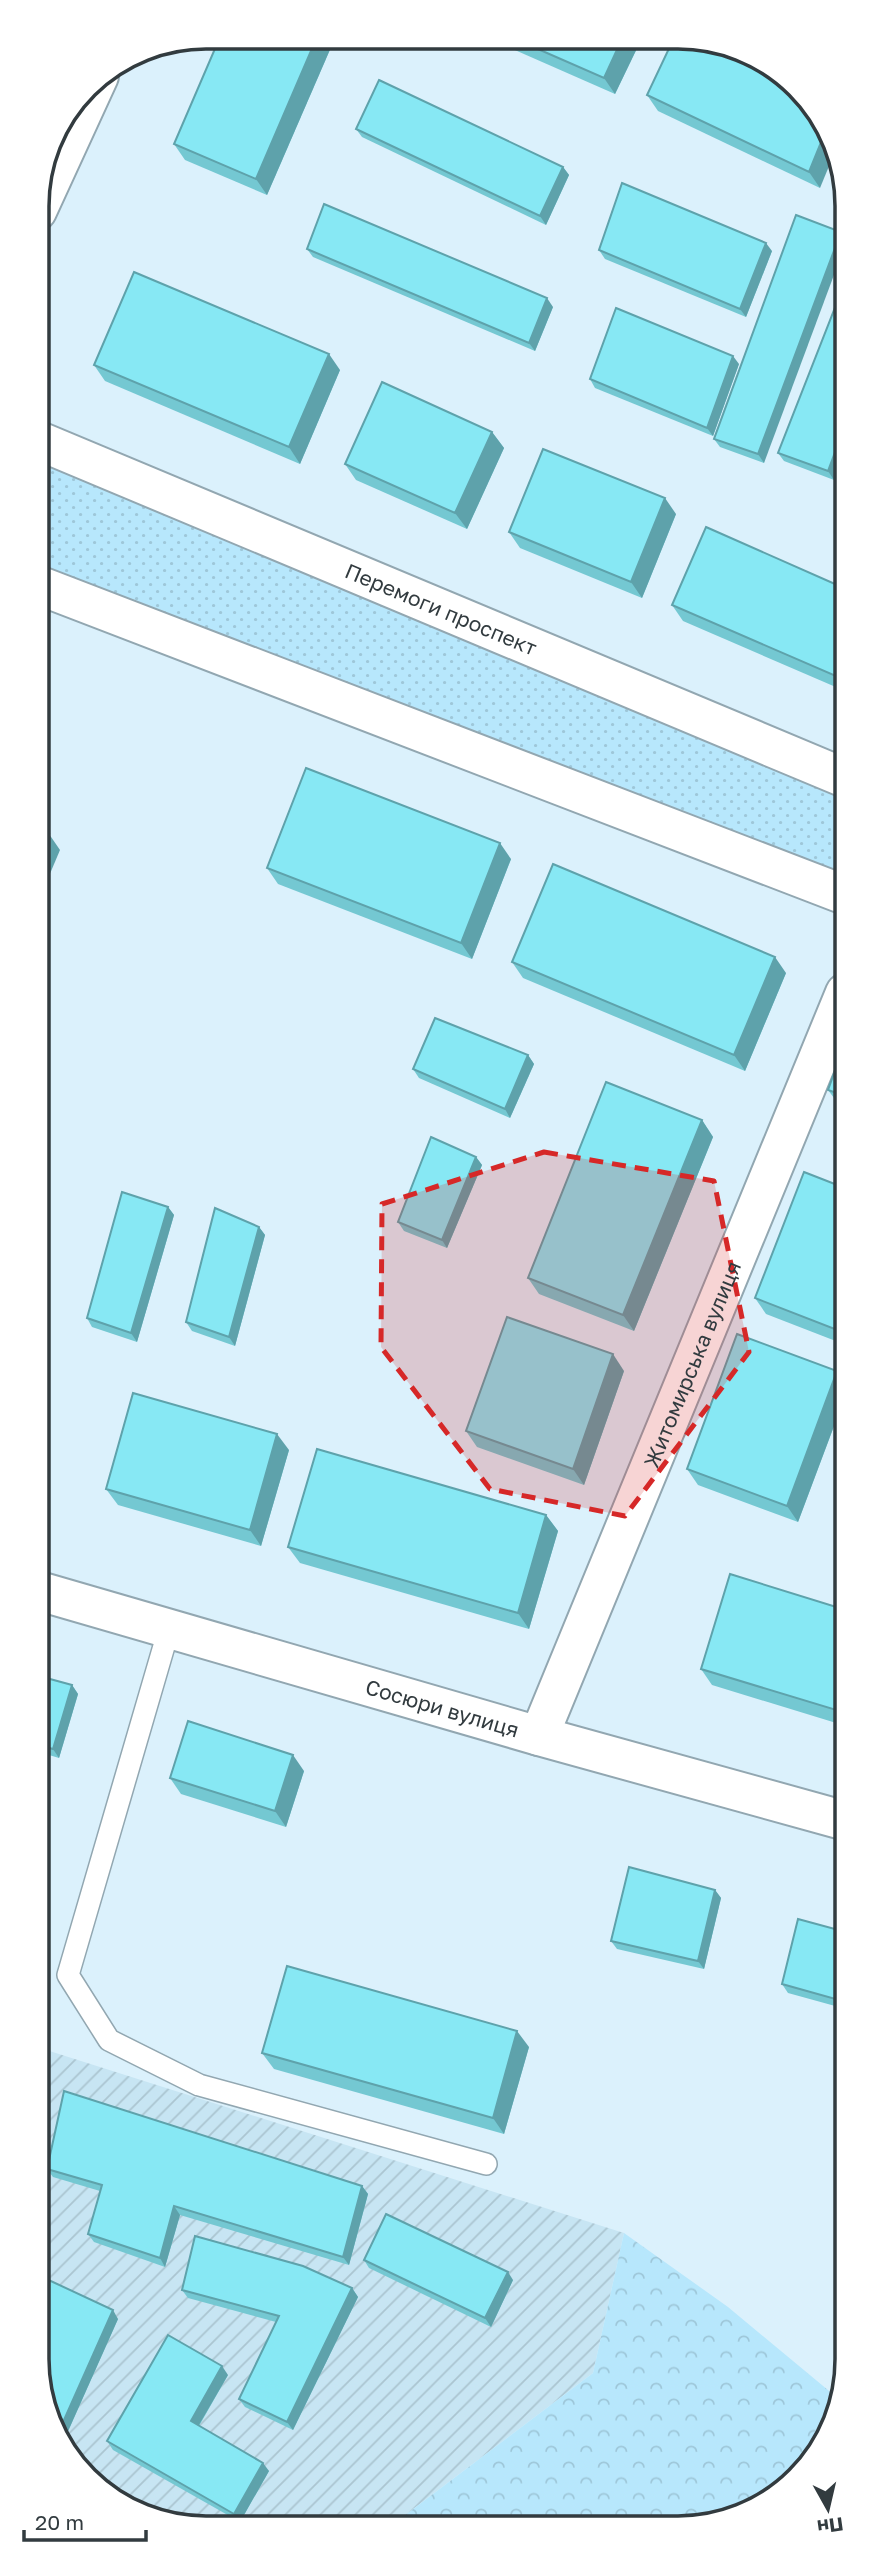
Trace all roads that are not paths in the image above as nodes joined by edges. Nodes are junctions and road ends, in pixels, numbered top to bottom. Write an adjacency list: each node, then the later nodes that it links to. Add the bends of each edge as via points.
1 (85, 107): 2 (street)
2 (51, 179)
3 (49, 445): 5 (street, Перемоги проспект)
4 (49, 589): 6 (street)
5 (835, 774)
6 (835, 891)
7 (835, 1017): 10 (street, Житомирська вулиця)
8 (49, 1594): 9 (street, Сосюри вулиця)
9 (169, 1629): 10 (street, Сосюри вулиця); 12 (lane, via 68,1975 109,2040 199,2085)
10 (539, 1736): 11 (street, Сосюри вулиця)
11 (835, 1818)
12 (486, 2164)

